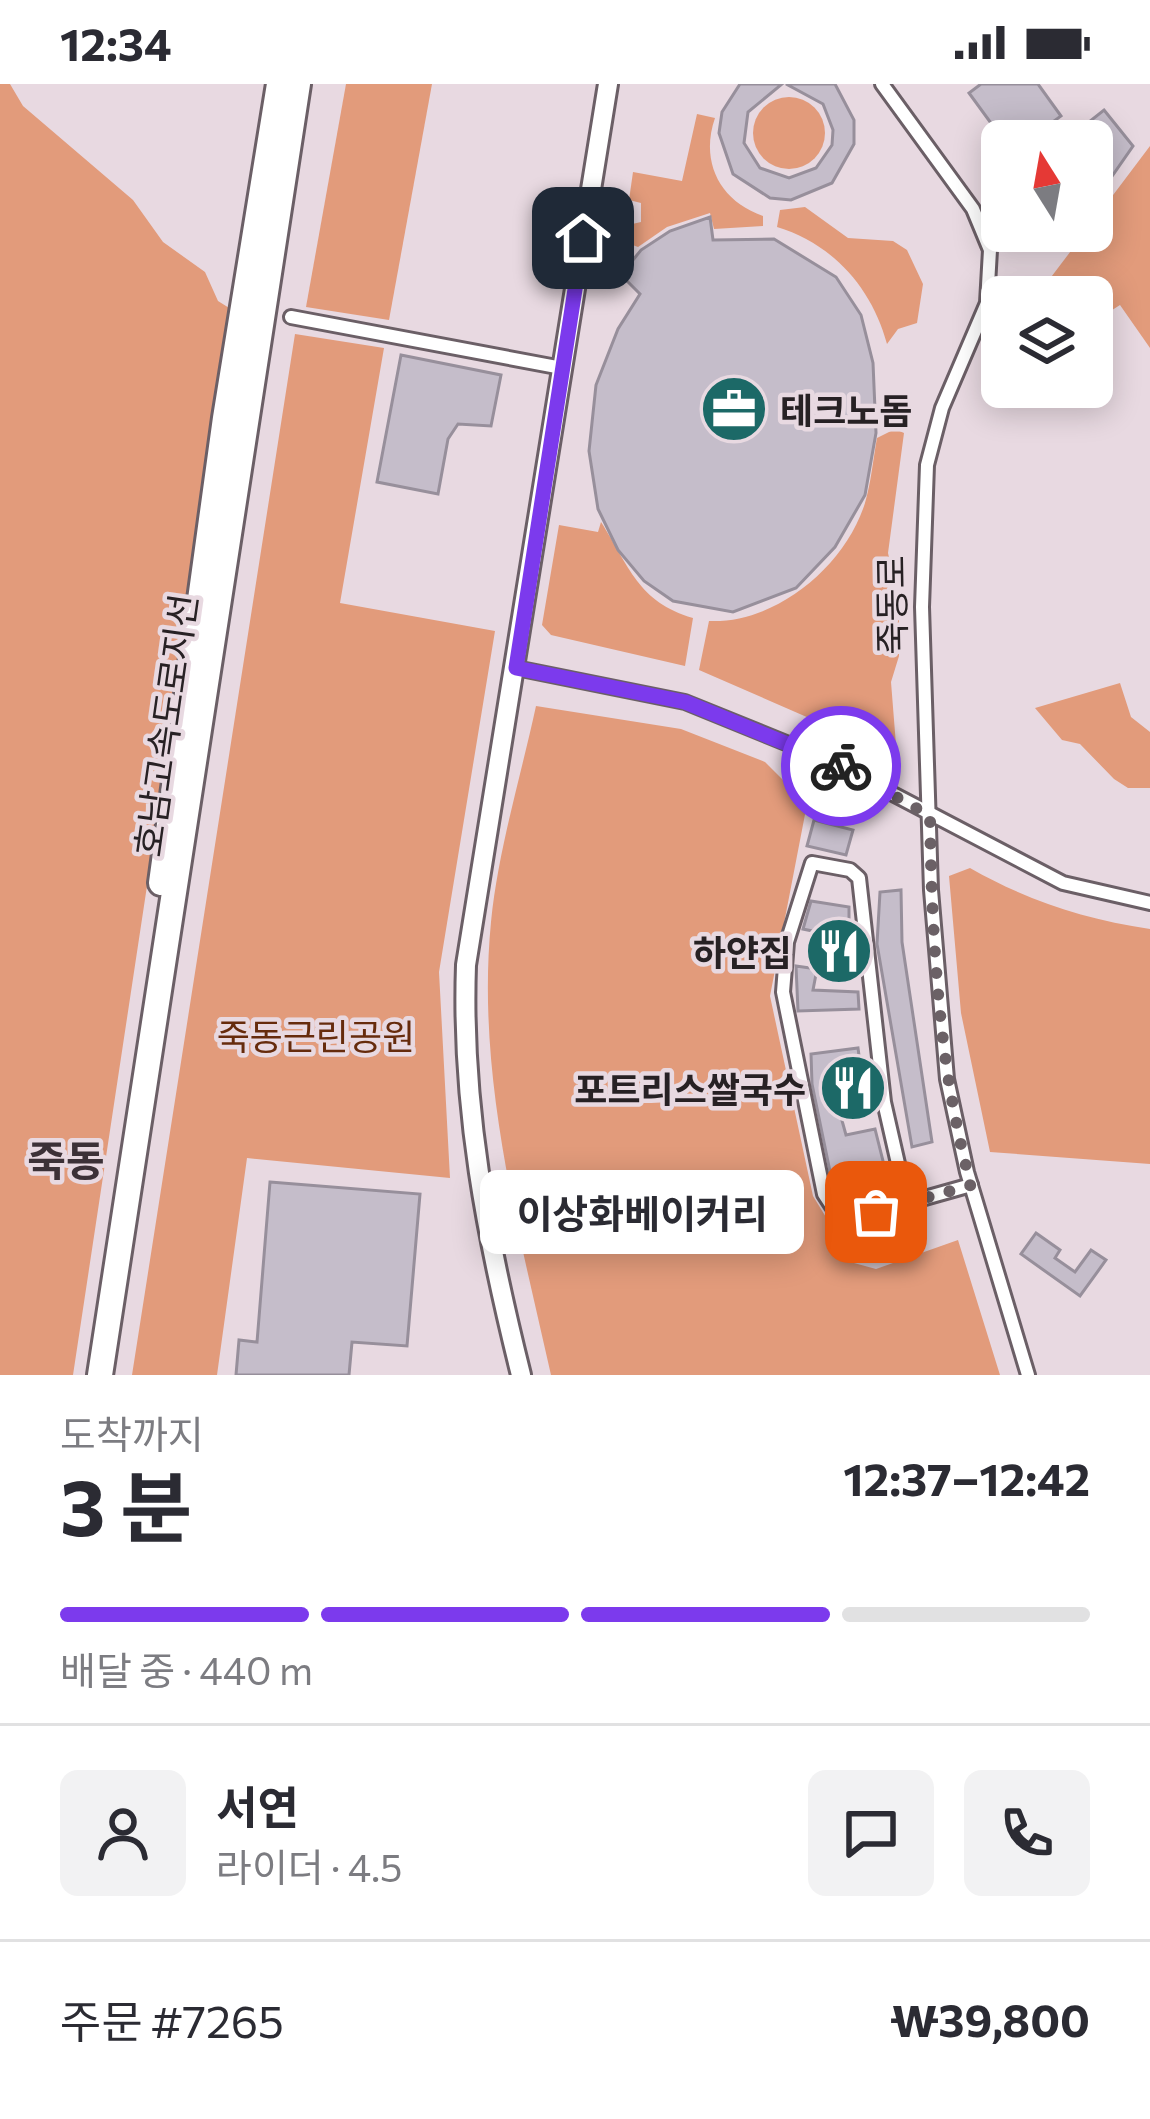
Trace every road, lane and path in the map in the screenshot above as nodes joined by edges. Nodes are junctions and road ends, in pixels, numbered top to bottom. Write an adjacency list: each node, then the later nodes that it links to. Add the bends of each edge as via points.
1 (279, 84): 12 (highway, 호남고속도로지선)
2 (298, 84): 13 (highway, 호남고속도로지선)
3 (608, 84): 6 (street)
4 (881, 84): 8 (street, 죽동로, via 974,209 993,274 927,465 922,607)
5 (291, 317): 6 (street)
6 (562, 368): 7 (street)
7 (516, 668): 8 (street, via 685,702 829,760); 14 (street, via 470,925 464,1024 472,1144)
8 (930, 816): 9 (street, via 1063,883); 10 (street, 죽동로, via 940,1017)
9 (1150, 903)
10 (971, 1185): 11 (street); 15 (street, 죽동로)
11 (907, 1203): 11 (street, via 884,1102 859,878 812,863 787,942 783,992 824,1194 841,1220)
12 (83, 1375)
13 (100, 1375)
14 (521, 1375)
15 (1028, 1375)

